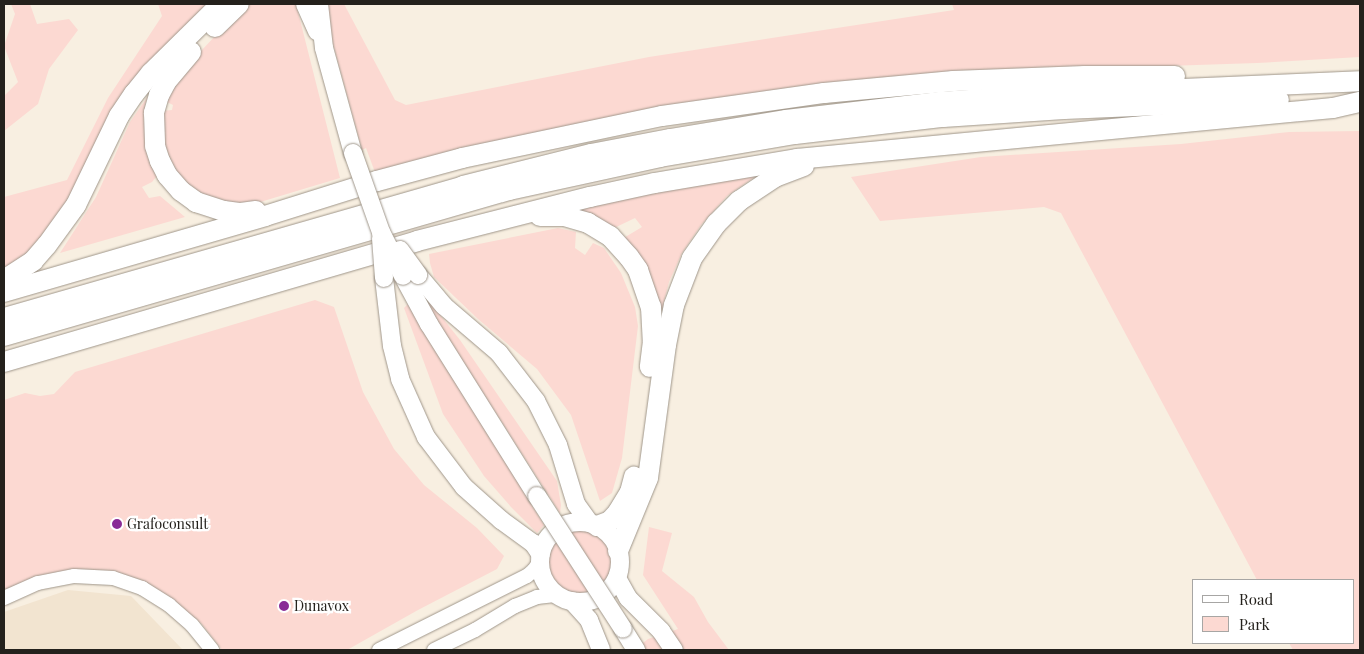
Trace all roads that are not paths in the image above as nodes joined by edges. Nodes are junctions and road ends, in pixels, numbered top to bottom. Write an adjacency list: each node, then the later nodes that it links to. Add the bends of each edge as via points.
1 (221, 4): 15 (highway, via 134,94 119,116 93,173 62,226 33,260)
2 (239, 4): 11 (highway, via 166,82 154,113 154,146 167,175 196,202 210,208 241,213)
3 (305, 4): 5 (main road)
4 (319, 4): 5 (main road)
5 (324, 48): 13 (main road, bridge, via 352,153)
6 (1360, 81): 7 (highway)
7 (1326, 83): 11 (highway, via 1288,76 1085,76 953,81 824,93 662,116 529,142 377,180); 17 (highway, via 940,102 786,120 670,139 591,154 463,186)
8 (1360, 97): 18 (highway, via 943,117 795,134 660,157 509,190)
9 (1360, 102): 10 (highway, via 1333,108)
10 (845, 154): 12 (highway, via 754,165 655,183); 21 (highway, via 798,167 753,191 716,224 692,258 674,305 666,345 648,478)
11 (290, 207): 16 (highway)
12 (510, 217): 19 (highway, via 417,241); 20 (highway, via 564,216 594,226 619,244 638,270 651,307 653,341 636,472 630,492 618,512 610,521)
13 (381, 232): 14 (main road, bridge); 22 (main road, bridge, via 392,346 400,379 426,436 464,487 533,543)
14 (410, 276): 20 (main road, via 499,353 525,385 550,425 576,504); 30 (main road, bridge, via 429,324)
15 (4, 280)
16 (4, 292)
17 (4, 318)
18 (4, 336)
19 (4, 362)
20 (594, 525): 21 (main road, via 610,536); 22 (main road, via 568,524 558,528 550,536)
21 (618, 551): 23 (main road, via 620,565)
22 (540, 558): 25 (main road, via 544,580); 27 (street, via 527,576)
23 (617, 578): 25 (main road, via 602,596 587,602); 31 (main road, via 628,598 661,631)
24 (4, 598): 26 (street, via 38,584 74,576 113,578 142,588 169,605 192,624)
25 (565, 598): 28 (street, via 537,597); 29 (main road, via 589,620)
26 (212, 650)
27 (379, 650)
28 (434, 650)
29 (600, 650)
30 (636, 650)
31 (674, 650)

